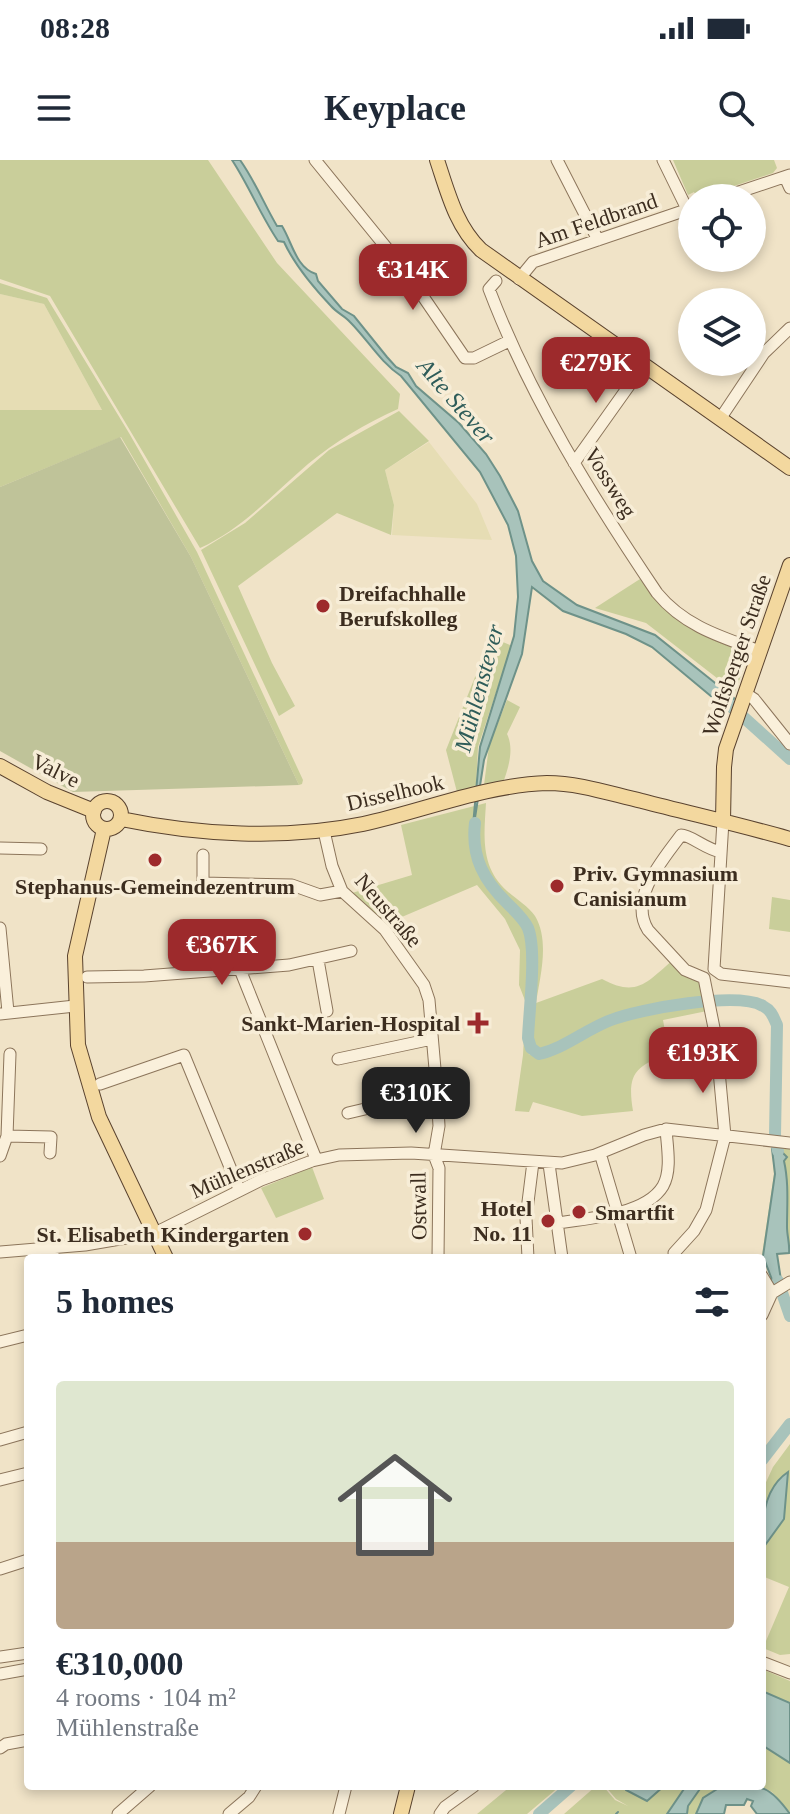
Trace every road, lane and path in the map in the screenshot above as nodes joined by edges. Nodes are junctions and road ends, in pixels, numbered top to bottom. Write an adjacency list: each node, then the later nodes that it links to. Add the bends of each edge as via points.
1 (315, 160): 13 (street, via 407,273 465,358)
2 (437, 160): 10 (main road, via 466,233)
3 (557, 160): 9 (street)
4 (663, 160): 7 (street)
5 (788, 180): 6 (street)
6 (766, 186)
7 (678, 187)
8 (678, 212): 9 (street, Am Feldbrand)
9 (598, 240): 10 (street, Am Feldbrand, via 533,262)
10 (519, 279): 14 (main road)
11 (496, 281): 13 (street, Vossweg, via 489,289)
12 (790, 328): 15 (street, via 764,353)
13 (509, 341): 16 (street, Vossweg)
14 (643, 366): 15 (main road); 16 (street)
15 (720, 419): 17 (main road)
16 (574, 463): 19 (street, Vossweg, via 671,609 702,629)
17 (790, 468)
18 (790, 565): 19 (main road, Wolfsberger Straße)
19 (760, 651): 20 (main road, Wolfsberger Straße)
20 (744, 697): 21 (street, via 754,699); 25 (main road, Wolfsberger Straße, via 724,767)
21 (790, 744)
22 (0, 766): 23 (main road, Valve)
23 (94, 811): 24 (main road, via 111,802); 26 (main road, via 96,824)
24 (121, 819): 26 (main road); 27 (main road, Disselhook, via 246,833)
25 (723, 821): 27 (main road, Disselhook, via 567,784 523,785); 28 (main road, Disselhook); 31 (street, Wolfsberger Straße)
26 (104, 829): 42 (main road, via 75,956)
27 (324, 831): 33 (street, Neustraße)
28 (790, 839)
29 (0, 848): 30 (street)
30 (41, 849)
31 (721, 852): 38 (street, Wolfsberger Straße); 40 (street, via 681,835 644,895 643,923 648,930 685,970)
32 (203, 855): 33 (street, via 203,883 292,885 320,895)
33 (342, 891): 45 (street, Neustraße, via 385,930 424,985)
34 (0, 928): 44 (street)
35 (351, 951): 36 (street)
36 (318, 960): 37 (street); 43 (street)
37 (239, 967): 39 (street); 59 (street)
38 (714, 969): 40 (street); 41 (street)
39 (87, 977)
40 (704, 978): 53 (street)
41 (790, 982)
42 (75, 1006): 44 (street); 65 (main road, via 89,1088)
43 (327, 1011)
44 (4, 1013)
45 (432, 1039): 47 (street); 49 (street, Neustraße)
46 (10, 1054): 52 (street)
47 (338, 1059)
48 (100, 1084): 62 (street, via 184,1055)
49 (437, 1092): 50 (street); 57 (street, Neustraße)
50 (348, 1113)
51 (666, 1129): 53 (street, Mühlenstraße); 56 (street, Mühlenstraße); 63 (street, via 663,1186)
52 (7, 1136): 55 (street, via 51,1137); 58 (street)
53 (725, 1136): 54 (street, Mühlenstraße); 68 (street, via 706,1210)
54 (780, 1141)
55 (50, 1153)
56 (600, 1153): 61 (street, Mühlenstraße); 63 (street)
57 (434, 1155): 59 (street, Mühlenstraße, via 373,1153); 60 (street, Mühlenstraße); 70 (street, Ostwall, via 439,1168)
58 (0, 1156)
59 (316, 1159): 62 (street, Mühlenstraße)
60 (533, 1162): 61 (street, Mühlenstraße); 71 (street)
61 (549, 1164): 64 (street)
62 (239, 1189): 65 (street, Mühlenstraße)
63 (618, 1213): 64 (street); 73 (street)
64 (556, 1223): 72 (street)
65 (155, 1233): 67 (street, Mühlenstraße); 69 (main road)
66 (0, 1252): 67 (street, Mühlenstraße)
67 (53, 1252)
68 (674, 1253)
69 (164, 1254)
70 (438, 1254)
71 (528, 1254)
72 (561, 1254)
73 (630, 1254)
74 (766, 1282): 76 (street)
75 (788, 1283): 76 (street)
76 (773, 1293): 77 (street)
77 (766, 1307)
78 (24, 1336): 79 (street)
79 (0, 1342)
80 (24, 1433): 81 (street)
81 (0, 1440)
82 (24, 1474): 83 (street)
83 (0, 1480)
84 (24, 1561): 85 (street)
85 (0, 1569)
86 (24, 1654): 87 (street)
87 (0, 1657)
88 (766, 1664): 90 (street)
89 (24, 1670): 91 (street)
90 (790, 1673)
91 (0, 1674)
92 (24, 1741): 93 (street)
93 (0, 1748)
94 (145, 1790): 99 (street)
95 (253, 1790): 100 (street)
96 (345, 1790): 101 (street)
97 (407, 1790): 102 (main road)
98 (468, 1790): 103 (street)
99 (118, 1814)
100 (229, 1814)
101 (339, 1814)
102 (401, 1814)
103 (440, 1814)

